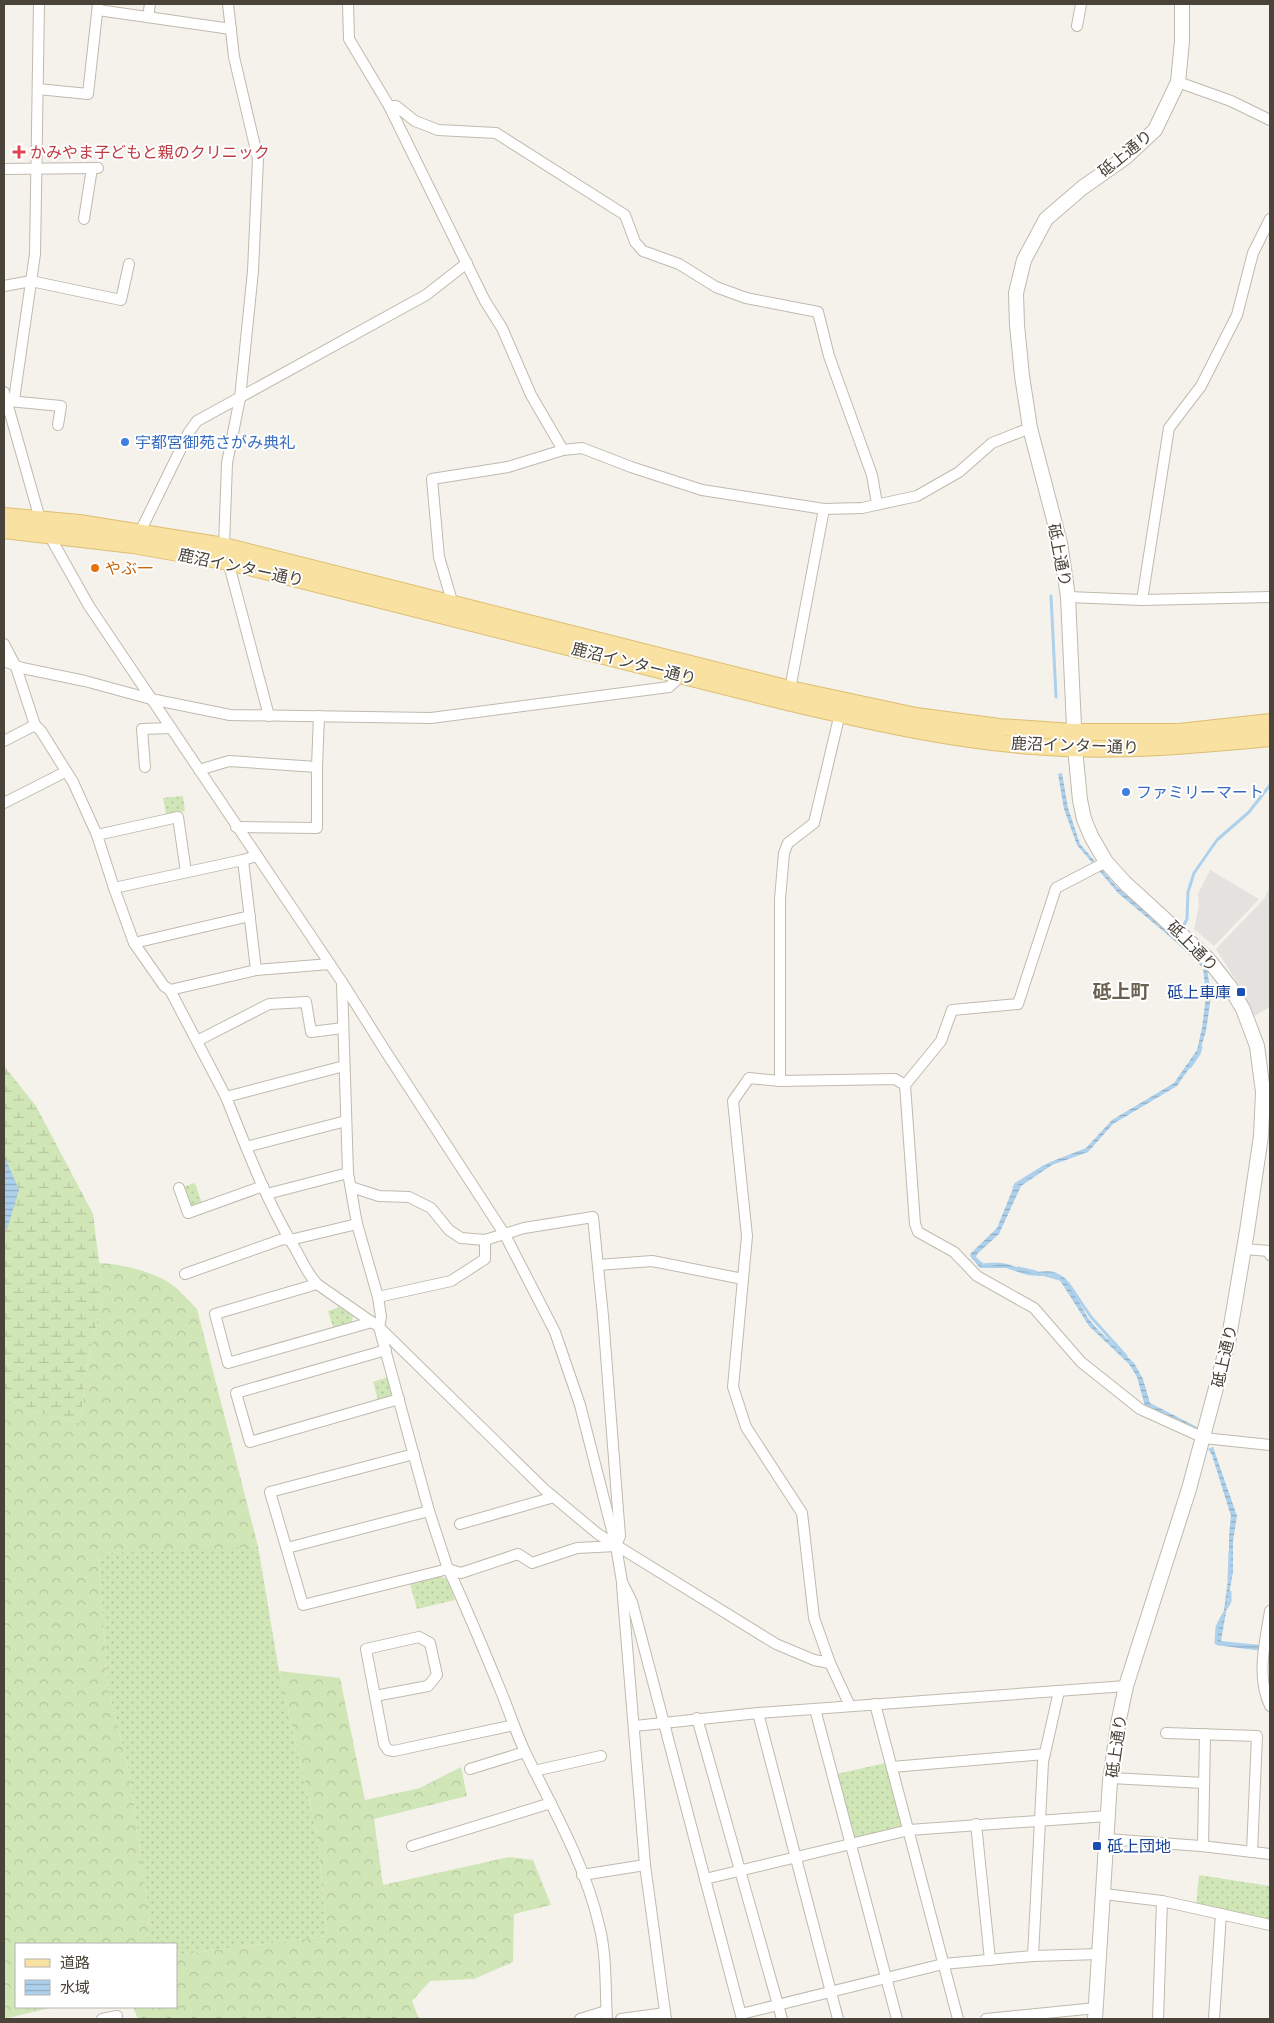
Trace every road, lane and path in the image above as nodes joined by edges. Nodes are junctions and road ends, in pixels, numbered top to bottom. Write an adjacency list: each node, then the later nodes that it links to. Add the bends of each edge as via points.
1 (39, 4): 12 (street)
2 (150, 4): 8 (street)
3 (228, 4): 10 (street)
4 (348, 4): 13 (street, via 349,39)
5 (1081, 4): 9 (street)
6 (1182, 4): 11 (street, 砥上通り)
7 (98, 7): 8 (street); 12 (street, via 88,94)
8 (148, 17): 10 (street)
9 (1078, 26)
10 (231, 29): 23 (street, via 234,56 258,159 253,271)
11 (1178, 82): 14 (street, via 1231,101); 26 (street, 砥上通り, via 1155,130 1126,157 1046,219 1024,260 1016,293 1017,325)
12 (38, 89): 16 (street)
13 (389, 106): 19 (street); 28 (street, via 396,106 415,120 438,130 496,133 625,216 635,242 643,251 678,264 716,287 746,298 818,312 829,356 872,475)
14 (1270, 120)
15 (4, 169): 16 (street)
16 (38, 170): 18 (street, via 95,168); 21 (street)
17 (1270, 219): 39 (street, via 1253,253 1237,315 1201,386 1169,428)
18 (84, 220)
19 (467, 263): 23 (street, via 426,295); 27 (street, via 485,302 502,328 531,395)
20 (129, 264): 21 (street, via 121,300)
21 (31, 281): 22 (street); 24 (street)
22 (4, 286)
23 (240, 398): 33 (street, via 197,421); 35 (street, via 227,463)
24 (7, 399): 25 (street, via 61,406); 31 (street)
25 (58, 425)
26 (1030, 428): 28 (street, via 992,443 959,472 917,496); 37 (street, 砥上通り, via 1060,543)
27 (563, 450): 29 (street, via 582,448 702,490); 40 (street, via 508,467 432,479 439,557)
28 (877, 504): 29 (street, via 862,508)
29 (824, 509): 45 (street)
30 (4, 516): 31 (main road, 鹿沼インター通り)
31 (40, 519): 33 (main road, 鹿沼インター通り); 34 (street)
32 (4, 530): 34 (main road, 鹿沼インター通り)
33 (140, 532): 35 (main road, 鹿沼インター通り)
34 (48, 534): 36 (main road, 鹿沼インター通り); 46 (street, via 88,606)
35 (224, 546): 36 (street); 40 (main road, 鹿沼インター通り)
36 (229, 562): 40 (main road, 鹿沼インター通り); 48 (street)
37 (1068, 597): 39 (street); 54 (street, 砥上通り)
38 (1270, 597): 39 (street)
39 (1142, 600)
40 (454, 611): 44 (main road, 鹿沼インター通り)
41 (4, 644): 43 (street)
42 (4, 661): 43 (street)
43 (14, 665): 46 (street); 51 (street)
44 (685, 668): 45 (main road, 鹿沼インター通り); 47 (main road, 鹿沼インター通り); 49 (street, via 668,687 431,718)
45 (790, 689): 47 (main road, 鹿沼インター通り)
46 (151, 699): 48 (street, via 230,715); 52 (street)
47 (841, 708): 54 (main road, 鹿沼インター通り, via 963,738 1048,747); 77 (street, via 814,823 788,843 784,854 780,900)
48 (269, 716): 49 (street)
49 (319, 716): 57 (street)
50 (1270, 722): 54 (main road, 鹿沼インター通り)
51 (35, 725): 55 (street); 59 (street)
52 (171, 728): 56 (street, via 142,729); 58 (street)
53 (1270, 738): 54 (main road, 鹿沼インター通り, via 1180,747)
54 (1074, 740): 65 (street, 砥上通り, via 1084,819)
55 (4, 741)
56 (145, 766)
57 (317, 768): 58 (street, via 229,761); 61 (street, via 317,828)
58 (199, 770): 61 (street)
59 (65, 772): 60 (street); 62 (street)
60 (4, 803)
61 (236, 827): 63 (street)
62 (97, 835): 66 (street, via 178,816); 67 (street)
63 (256, 856): 64 (street); 70 (street)
64 (242, 860): 66 (street); 68 (street)
65 (1106, 862): 78 (street, via 1056,888 1018,1004 952,1010 941,1041); 81 (street, 砥上通り, via 1208,958 1238,998 1249,1022 1260,1063)
66 (186, 872): 67 (street)
67 (114, 888): 69 (street)
68 (250, 916): 69 (street); 71 (street)
69 (134, 943): 73 (street)
70 (330, 964): 71 (street); 72 (street)
71 (256, 970): 73 (street)
72 (342, 982): 74 (street); 88 (street)
73 (170, 990): 75 (street)
74 (343, 1028): 75 (street, via 311,1032 306,1002 268,1004); 76 (street)
75 (197, 1041): 79 (street)
76 (344, 1066): 79 (street); 80 (street)
77 (780, 1081): 78 (street, via 895,1080); 95 (street, via 749,1078 733,1101 747,1236)
78 (905, 1085): 101 (street, via 918,1232 954,1252 978,1276 1034,1308 1081,1362 1140,1409)
79 (226, 1097): 82 (street)
80 (346, 1121): 82 (street); 83 (street)
81 (1266, 1136): 91 (street, 砥上通り)
82 (246, 1147): 86 (street)
83 (348, 1173): 84 (street); 86 (street)
84 (351, 1187): 87 (street); 90 (street, via 379,1196 409,1197 431,1208 448,1230 461,1238)
85 (179, 1188): 86 (street, via 188,1213)
86 (265, 1190): 89 (street)
87 (357, 1224): 89 (street); 97 (street)
88 (506, 1235): 90 (street); 93 (street, via 524,1228 593,1217); 107 (street, via 555,1332 580,1405)
89 (290, 1240): 94 (street, via 283,1239); 96 (street, via 303,1266)
90 (485, 1240): 97 (street, via 485,1259 451,1280)
91 (1244, 1249): 92 (street); 101 (street, 砥上通り, via 1228,1343)
92 (1270, 1252)
93 (598, 1266): 95 (street, via 652,1261); 107 (street, via 620,1536)
94 (185, 1274)
95 (743, 1279): 112 (street, via 733,1387 746,1427 802,1513 814,1618)
96 (317, 1284): 98 (street); 98 (street, via 215,1314 228,1363)
97 (378, 1298): 98 (street, via 381,1317)
98 (376, 1324): 99 (street); 104 (street)
99 (386, 1350): 100 (street); 100 (street, via 236,1393 250,1442)
100 (399, 1399): 103 (street)
101 (1204, 1438): 102 (street); 113 (street, 砥上通り)
102 (1270, 1446)
103 (414, 1454): 105 (street); 108 (street, via 270,1492)
104 (554, 1497): 106 (street); 107 (street)
105 (429, 1511): 108 (street); 109 (street)
106 (460, 1524)
107 (616, 1546): 109 (street, via 577,1548 532,1564 518,1554 461,1573); 110 (street); 112 (street, via 776,1644)
108 (287, 1548): 109 (street, via 303,1605)
109 (448, 1569): 123 (street)
110 (622, 1582): 122 (street, via 632,1602); 124 (street)
111 (1270, 1611): 118 (street, via 1261,1666)
112 (830, 1663): 117 (street)
113 (1126, 1686): 114 (street); 133 (street, 砥上通り)
114 (1059, 1691): 116 (street); 128 (street)
115 (375, 1696): 115 (street, via 366,1649 419,1637 430,1643 437,1675 433,1682 428,1686); 123 (street, via 384,1744 394,1752)
116 (875, 1704): 117 (street); 130 (street)
117 (850, 1706): 119 (street)
118 (1270, 1706)
119 (815, 1709): 120 (street); 141 (street)
120 (758, 1713): 121 (street); 146 (street)
121 (697, 1718): 122 (street); 148 (street)
122 (663, 1722): 124 (street); 150 (street)
123 (514, 1724): 127 (street)
124 (635, 1726): 147 (street)
125 (1166, 1733): 126 (street)
126 (1205, 1734): 134 (street); 144 (street, via 1257,1736)
127 (525, 1752): 131 (street); 132 (street)
128 (1045, 1754): 130 (street); 137 (street)
129 (601, 1756): 132 (street)
130 (892, 1767): 139 (street)
131 (470, 1769)
132 (534, 1771): 135 (street)
133 (1111, 1778): 134 (street); 136 (street, 砥上通り)
134 (1204, 1783): 143 (street)
135 (551, 1803): 142 (street); 149 (street)
136 (1108, 1816): 137 (street); 140 (street, 砥上通り)
137 (1040, 1819): 138 (street); 156 (street)
138 (976, 1824): 139 (street); 157 (street)
139 (909, 1830): 141 (street); 158 (street)
140 (1107, 1839): 143 (street); 151 (street, 砥上通り)
141 (850, 1842): 146 (street); 159 (street)
142 (412, 1846)
143 (1203, 1846): 144 (street)
144 (1252, 1852): 145 (street)
145 (1270, 1854)
146 (794, 1857): 148 (street); 160 (street)
147 (645, 1865): 149 (street); 165 (street)
148 (740, 1870): 150 (street); 161 (street)
149 (582, 1875): 164 (street, via 600,1925)
150 (705, 1879): 166 (street)
151 (1104, 1894): 152 (street); 155 (street, 砥上通り)
152 (1162, 1901): 153 (street); 175 (street)
153 (1221, 1914): 154 (street); 176 (street)
154 (1270, 1925)
155 (1100, 1954): 156 (street); 163 (street, 砥上通り)
156 (1033, 1956): 157 (street)
157 (990, 1960): 158 (street)
158 (943, 1964): 159 (street); 173 (street)
159 (886, 1977): 160 (street); 172 (street)
160 (830, 1991): 161 (street); 171 (street)
161 (778, 2004): 166 (street); 170 (street)
162 (116, 2014): 167 (street)
163 (1096, 2014): 174 (street)
164 (607, 2015): 168 (street)
165 (666, 2016): 169 (street)
166 (741, 2017)
167 (102, 2019)
168 (580, 2019)
169 (621, 2019)
170 (782, 2019)
171 (838, 2019)
172 (897, 2019)
173 (958, 2019)
174 (986, 2019)
175 (1158, 2019)
176 (1214, 2019)

